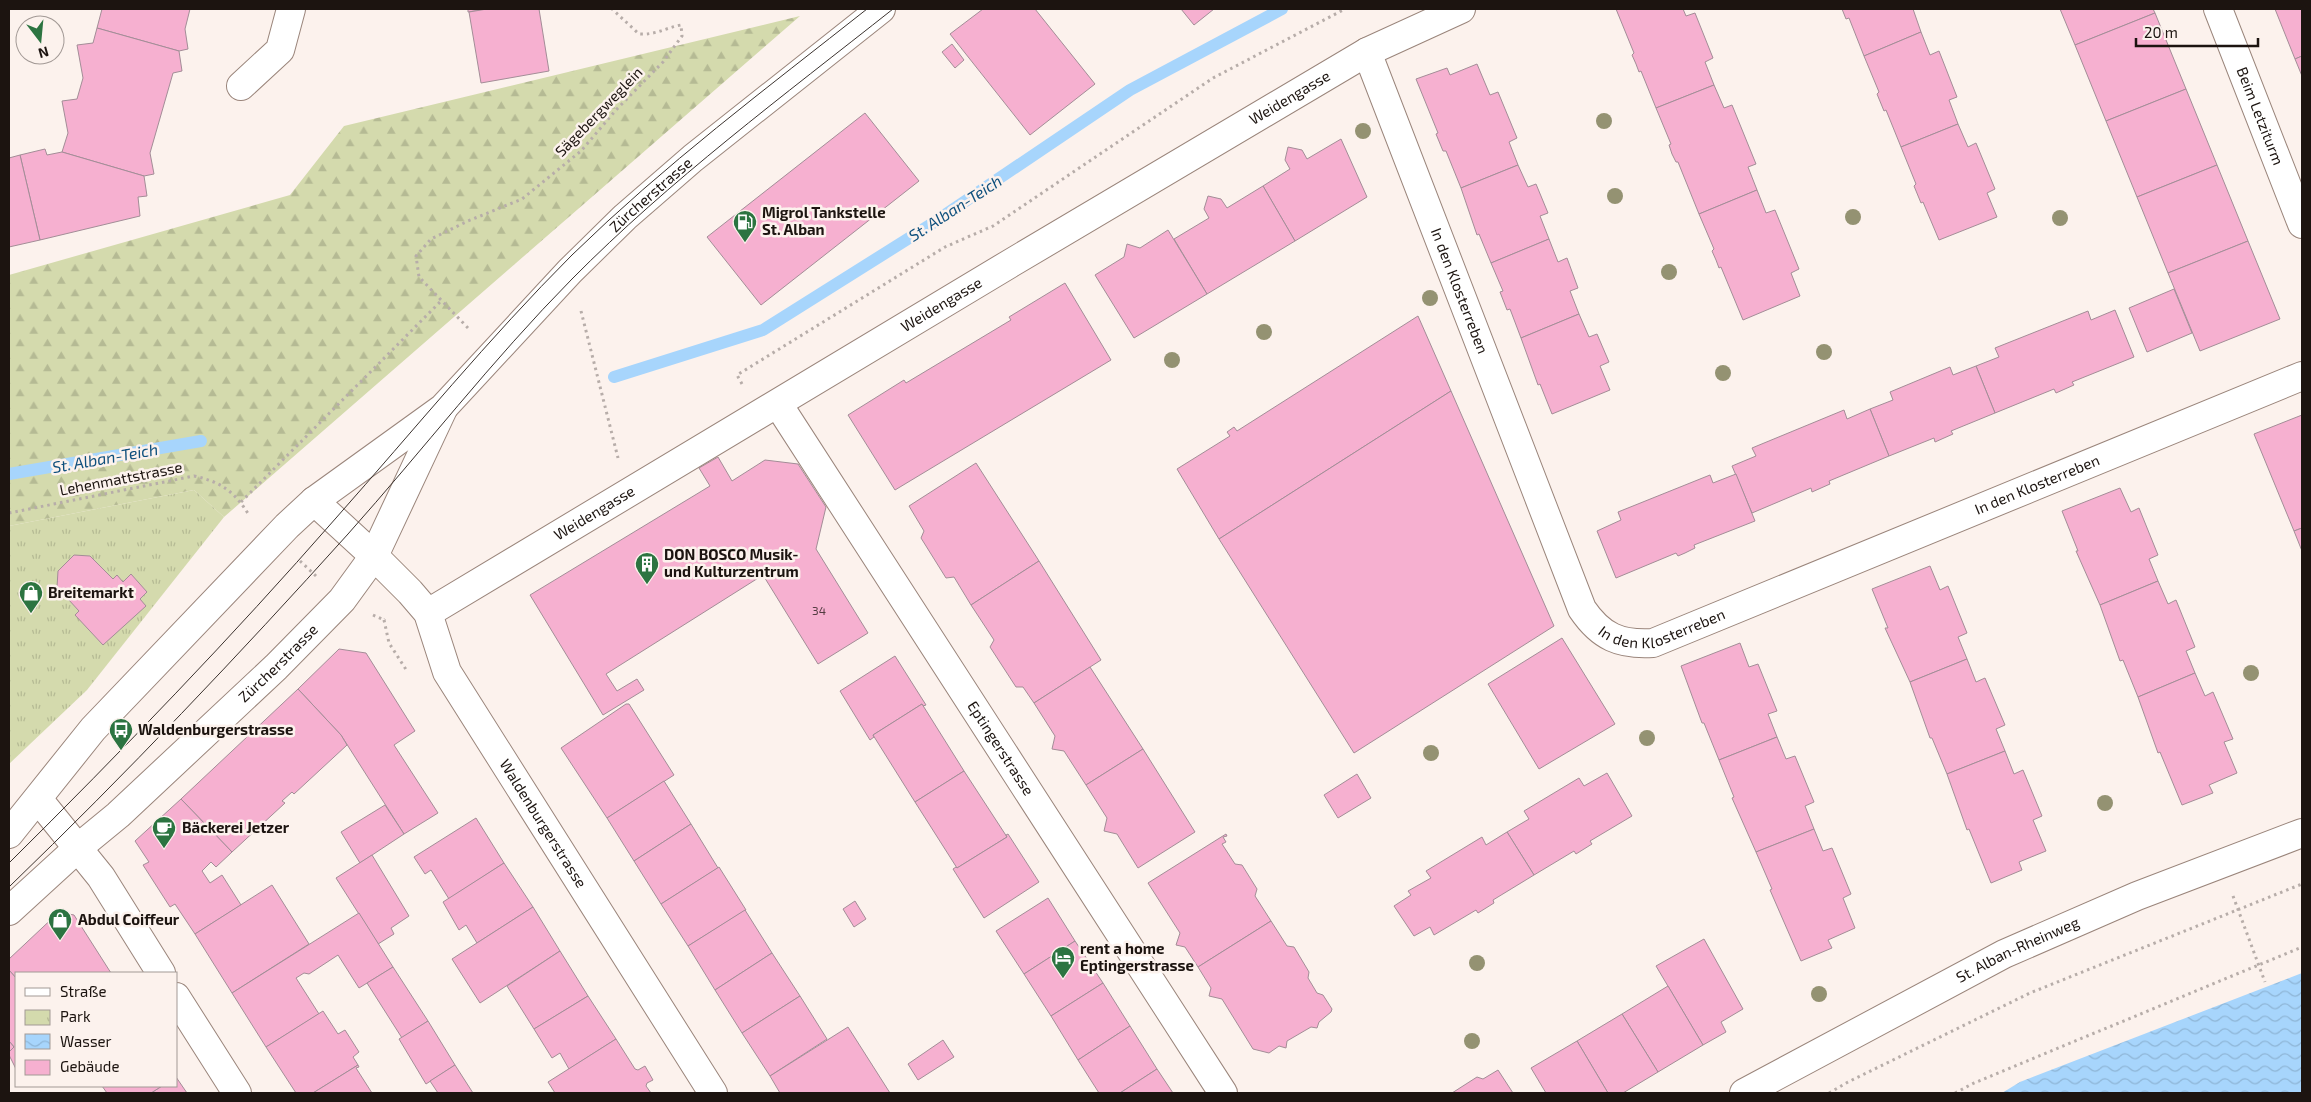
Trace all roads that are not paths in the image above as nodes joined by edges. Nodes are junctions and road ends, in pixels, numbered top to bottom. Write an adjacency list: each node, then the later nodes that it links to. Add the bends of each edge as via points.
1 (291, 9): 6 (street, via 280,50)
2 (881, 9): 10 (street, Zürcherstrasse, via 624,217)
3 (1461, 9): 5 (street, Weidengasse)
4 (2218, 9): 7 (street, Beim Letziturm)
5 (1367, 52): 8 (street, In den Klosterreben, via 1582,608 1600,631 1613,638 1633,644 1654,643); 9 (street, Weidengasse)
6 (241, 86)
7 (2302, 224)
8 (2302, 376)
9 (778, 404): 13 (street, Weidengasse); 23 (street, Eptingerstrasse)
10 (443, 408): 11 (street, Zürcherstrasse); 12 (street, Zürcherstrasse)
11 (314, 501): 12 (street, Waldenburgerstrasse); 14 (street, Zürcherstrasse, via 274,538 93,729)
12 (374, 556): 13 (street, Waldenburgerstrasse); 17 (street, Zürcherstrasse, via 342,600 276,667)
13 (428, 613): 22 (street, Waldenburgerstrasse, via 447,672)
14 (38, 799): 16 (street, Zürcherstrasse); 17 (street)
15 (2302, 833): 24 (street, St. Alban-Rheinweg, via 2136,896 2004,954)
16 (9, 834)
17 (79, 847): 18 (street, Zürcherstrasse); 19 (street)
18 (9, 911)
19 (160, 972)
20 (178, 1000): 21 (street)
21 (237, 1093)
22 (713, 1093)
23 (1223, 1093)
24 (1744, 1093)

